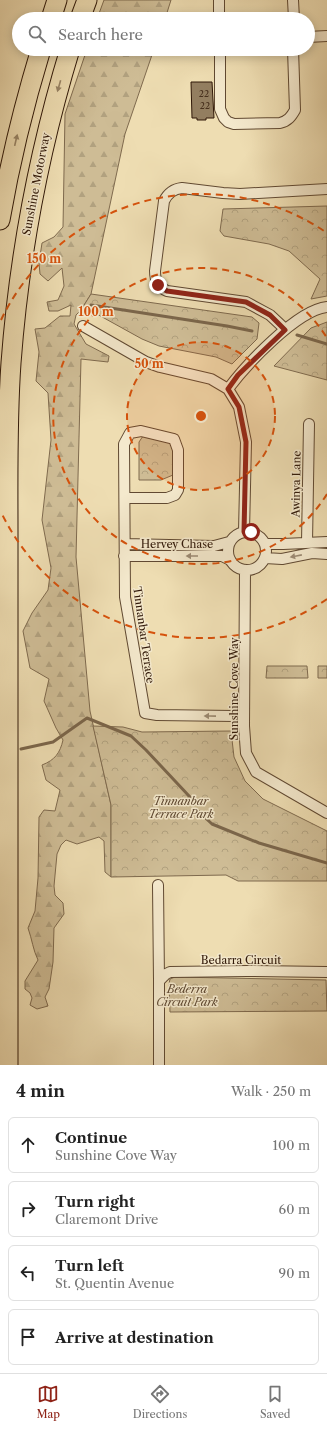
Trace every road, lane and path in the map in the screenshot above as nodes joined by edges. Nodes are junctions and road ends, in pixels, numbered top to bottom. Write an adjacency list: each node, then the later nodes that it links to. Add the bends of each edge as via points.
1 (57, 0): 5 (highway)
2 (87, 0): 6 (highway)
3 (219, 0): 7 (street)
4 (293, 0): 8 (street)
5 (53, 12)
6 (83, 12)
7 (219, 12)
8 (294, 12)
9 (327, 36): 10 (street)
10 (315, 37)
11 (39, 56): 16 (highway, one-way to 11, via 24,105)
12 (68, 56): 39 (highway, Sunshine Motorway, one-way to 39, via 32,198 17,294 9,399)
13 (220, 56): 14 (street, via 220,109 224,118 234,124 280,124 292,115)
14 (293, 56)
15 (327, 189): 19 (street, via 240,194 182,188 176,189 164,201 155,271 158,285 167,291 246,302 270,315)
16 (0, 220)
17 (327, 307): 19 (street, via 303,317)
18 (83, 326): 20 (street, via 146,362 211,379)
19 (285, 330): 20 (street, via 238,375)
20 (228, 389): 23 (street, via 239,407 246,442)
21 (309, 424): 26 (street, Awinya Lane)
22 (125, 498): 22 (street, Tinnanbar Terrace, via 124,444 130,433 141,431 174,438 178,450 178,490 175,496); 27 (street, Tinnanbar Terrace)
23 (244, 532): 24 (street, via 237,534); 28 (street, via 258,535)
24 (229, 542): 27 (street, Hervey Chase, via 214,546); 32 (street, via 227,552)
25 (327, 542): 26 (street)
26 (307, 543): 28 (street)
27 (125, 544): 30 (street, Tinnanbar Terrace)
28 (265, 544): 31 (street)
29 (327, 554): 31 (street, one-way to 31, via 312,553 282,559)
30 (124, 556): 32 (street, Hervey Chase, one-way to 30, via 222,556); 34 (street, Tinnanbar Terrace, one-way to 30, via 234,716 145,713 125,597)
31 (265, 558): 33 (street, via 254,569)
32 (230, 560): 33 (street, via 238,568)
33 (245, 570): 34 (street, Sunshine Cove Way)
34 (244, 726): 35 (street, Sunshine Cove Way, via 246,753 256,772)
35 (327, 812)
36 (158, 885): 38 (street)
37 (327, 972): 38 (street, Bedarra Circuit, via 170,972)
38 (160, 981): 40 (street)
39 (8, 1065)
40 (159, 1065)

